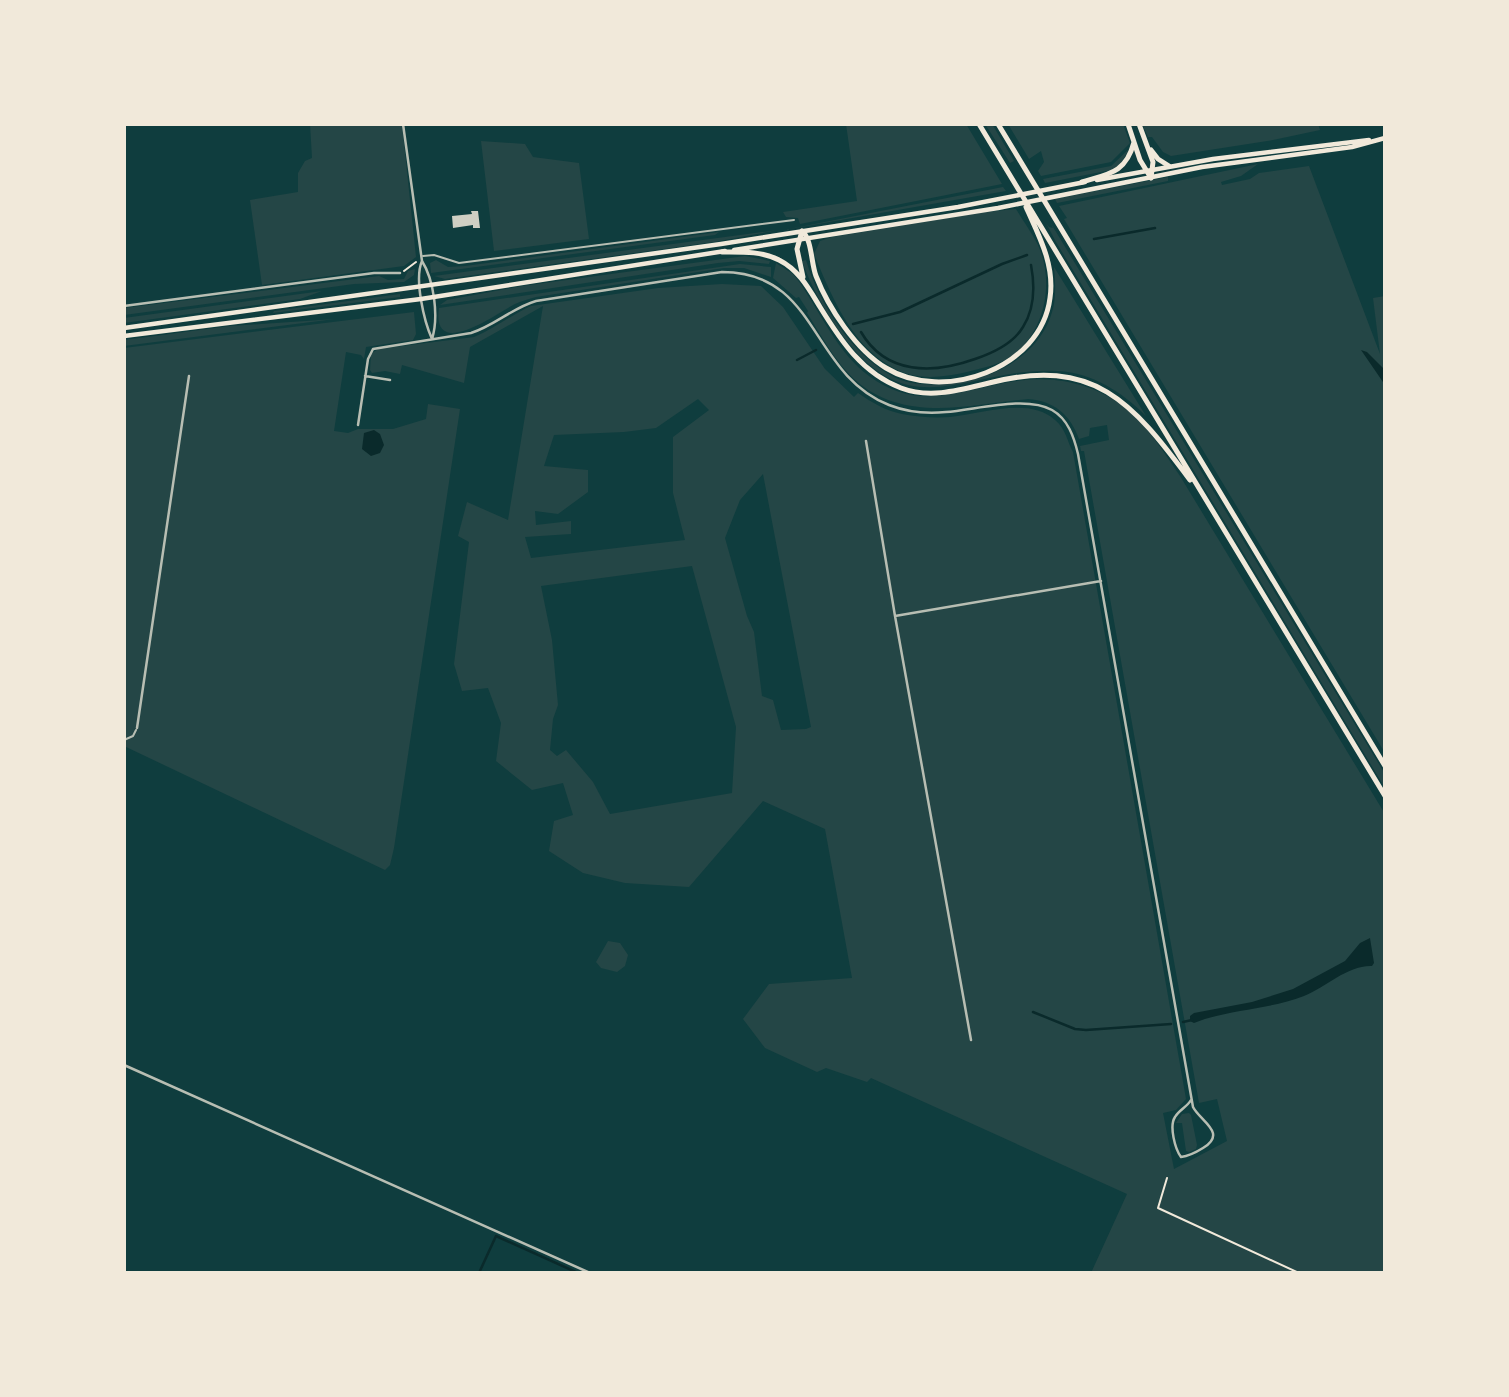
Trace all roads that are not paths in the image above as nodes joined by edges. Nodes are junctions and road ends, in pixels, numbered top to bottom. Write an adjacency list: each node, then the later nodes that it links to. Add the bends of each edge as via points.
1 (403, 124): 20 (street)
2 (979, 124): 15 (highway)
3 (999, 124): 41 (highway)
4 (1128, 124): 8 (highway)
5 (1139, 124): 7 (highway)
6 (1385, 138): 9 (main road); 12 (main road)
7 (1146, 141): 9 (highway, via 1153,154); 10 (highway)
8 (1134, 142): 11 (highway); 13 (highway, via 1129,160 1120,169)
9 (1169, 166): 10 (main road)
10 (1154, 169): 11 (main road); 12 (highway)
11 (1145, 171): 12 (highway); 13 (main road)
12 (1151, 178): 17 (main road)
13 (1082, 182): 16 (main road)
14 (794, 220): 20 (lane, via 459,263 434,255)
15 (1037, 225): 17 (highway, via 1051,281 1050,300 1037,335 1004,365 944,381 900,375 857,343 820,286); 36 (highway)
16 (802, 231): 17 (highway); 18 (highway); 23 (main road)
17 (807, 238): 18 (main road)
18 (799, 240): 19 (main road); 22 (highway)
19 (722, 252): 22 (highway, via 769,256 787,264); 25 (main road)
20 (422, 258): 23 (street); 24 (street)
21 (400, 272): 27 (street)
22 (804, 280): 36 (highway, via 855,357 902,389 942,393 1049,375 1104,389 1154,431)
23 (431, 285): 24 (main road); 25 (street)
24 (419, 287): 26 (street); 28 (main road)
25 (433, 297): 26 (main road); 30 (street)
26 (421, 299): 29 (main road); 30 (street)
27 (124, 306)
28 (124, 328)
29 (124, 336)
30 (432, 339): 32 (street, via 373,349); 37 (street, via 478,331 536,301 713,273 760,277 791,299 853,383 888,404 936,413 1033,404 1059,415 1078,454)
31 (189, 376): 39 (street)
32 (365, 376): 33 (street); 34 (street)
33 (390, 380)
34 (358, 425)
35 (866, 441): 38 (street)
36 (1210, 508): 42 (highway)
37 (1101, 581): 38 (street); 45 (street)
38 (895, 616): 43 (street)
39 (137, 728): 40 (lane)
40 (124, 740)
41 (1385, 766)
42 (1385, 796)
43 (971, 1040)
44 (124, 1065): 46 (street)
45 (1191, 1100): 45 (street, via 1172,1124 1181,1157 1207,1146 1213,1138 1211,1127 1195,1112)
46 (590, 1273)

